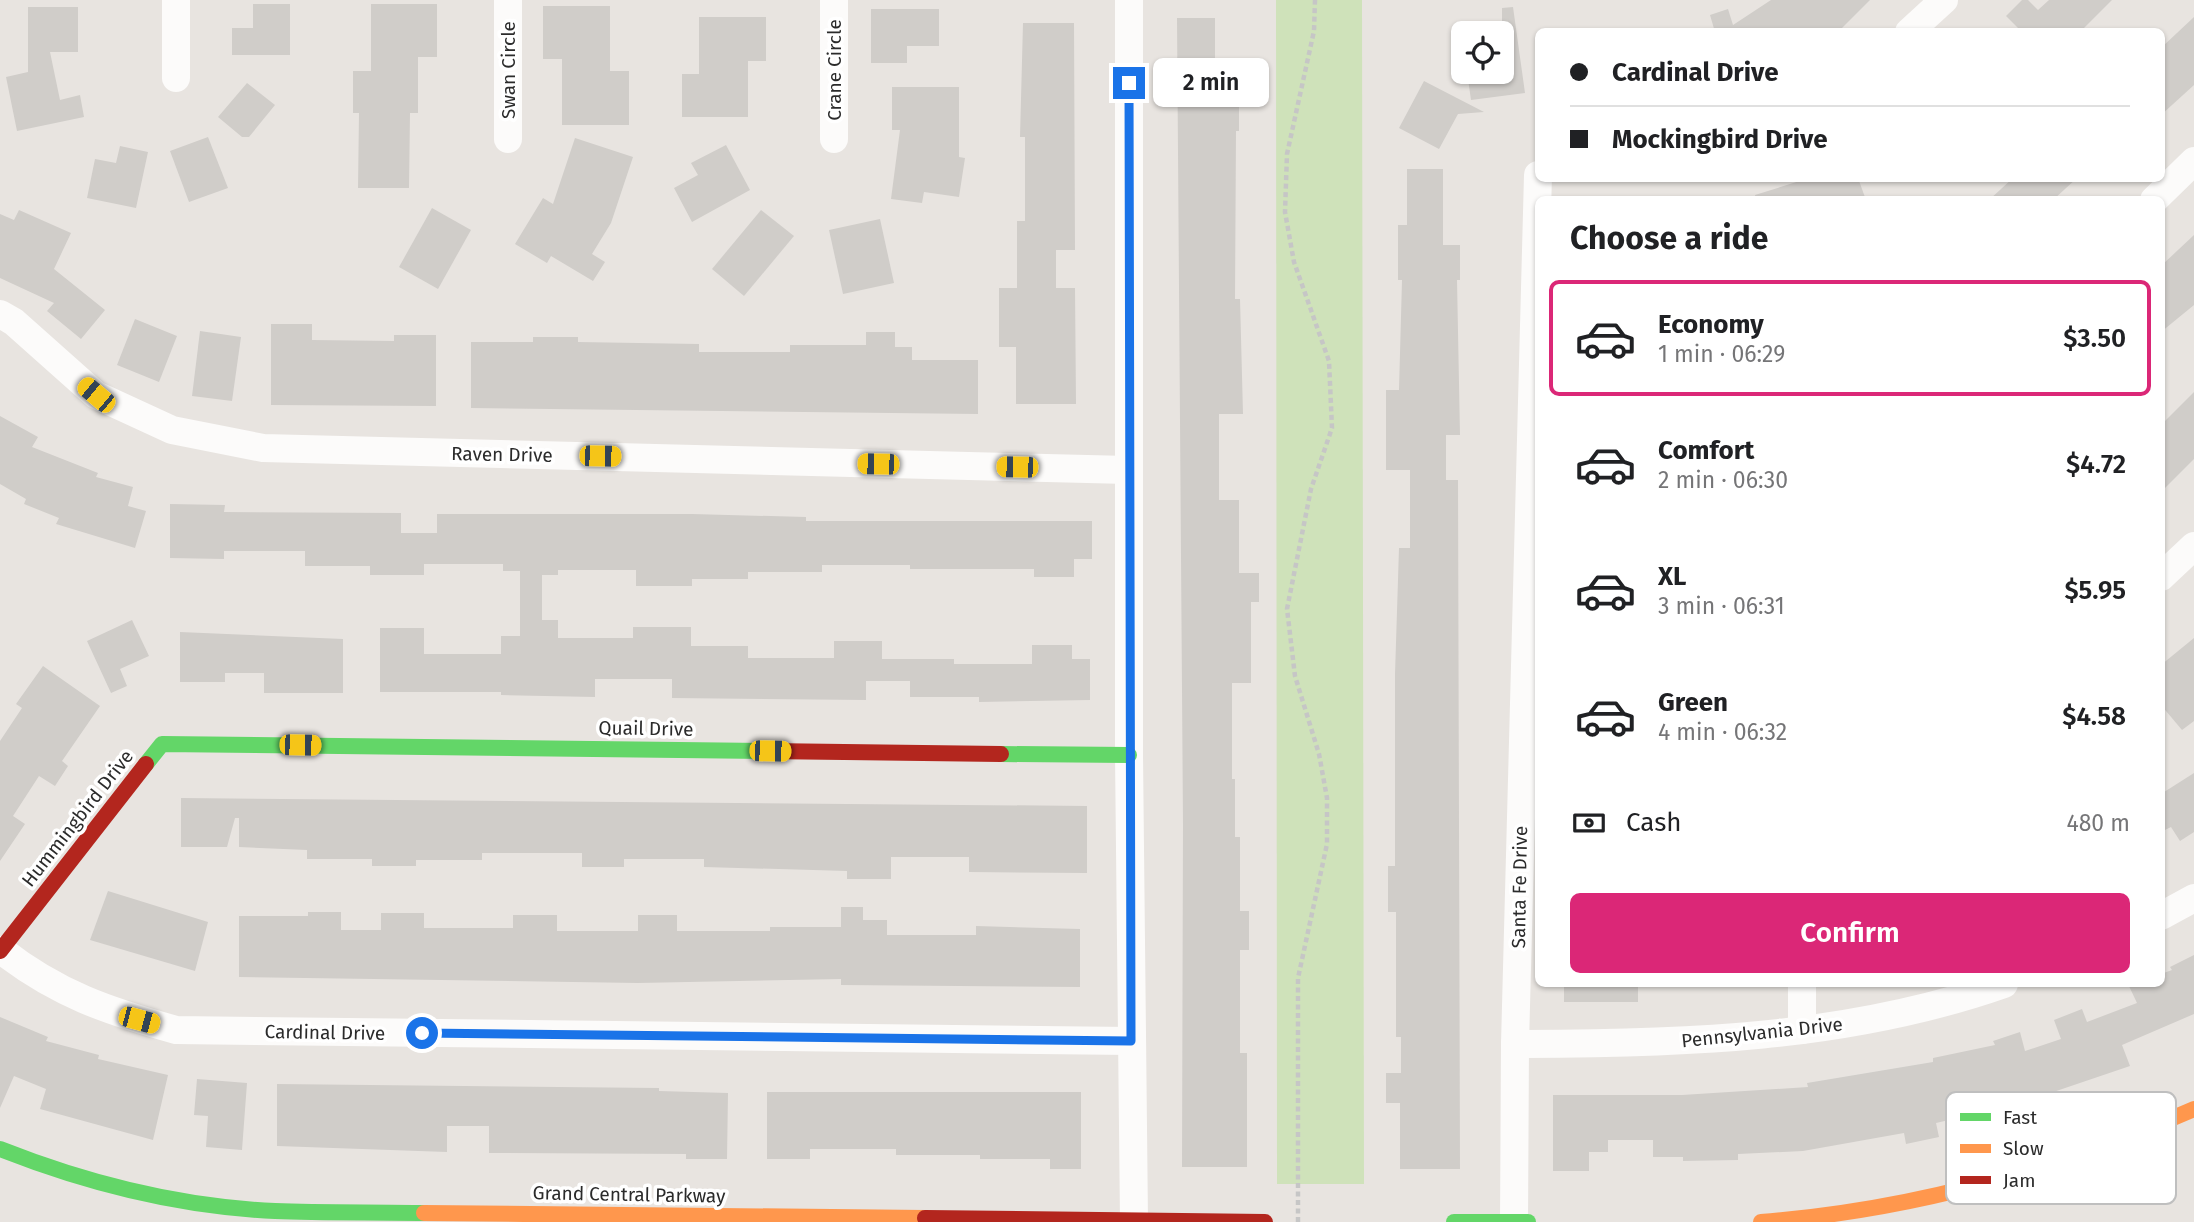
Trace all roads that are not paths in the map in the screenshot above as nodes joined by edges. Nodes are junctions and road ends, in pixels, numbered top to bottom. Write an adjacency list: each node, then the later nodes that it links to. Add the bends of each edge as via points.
1 (176, 0): 7 (street)
2 (508, 0): 8 (street, Swan Circle)
3 (834, 0): 9 (street, Crane Circle)
4 (1129, 0): 14 (street)
5 (1944, 0): 6 (street)
6 (1913, 28)
7 (176, 78)
8 (508, 139)
9 (834, 139)
10 (2194, 162): 11 (street)
11 (2158, 196)
12 (1535, 288): 26 (street, Santa Fe Drive)
13 (0, 314): 14 (street, Raven Drive, via 96,395 172,430 263,449)
14 (1128, 470): 18 (street)
15 (2194, 546): 16 (street)
16 (2165, 573)
17 (162, 744): 18 (street, Quail Drive); 21 (street, Hummingbird Drive)
18 (1129, 755): 25 (street)
19 (2194, 898): 20 (street)
20 (2165, 914)
21 (0, 950): 25 (street, Cardinal Drive, via 32,974 84,1002 176,1030)
22 (1802, 987): 24 (street)
23 (1994, 987): 24 (street, Pennsylvania Drive, via 1933,1006)
24 (1802, 1030): 26 (street, Pennsylvania Drive, via 1685,1041)
25 (1131, 1041): 32 (street)
26 (1515, 1044): 35 (street, Santa Fe Drive)
27 (2194, 1109): 28 (street)
28 (2176, 1117)
29 (0, 1149): 31 (street, Grand Central Parkway, via 170,1199)
30 (1946, 1193): 37 (street, via 1872,1210)
31 (273, 1217): 32 (street, Grand Central Parkway)
32 (1134, 1221): 33 (street, Grand Central Parkway)
33 (1265, 1222)
34 (1454, 1222): 35 (street)
35 (1514, 1222): 36 (street)
36 (1528, 1222)
37 (1761, 1222)

